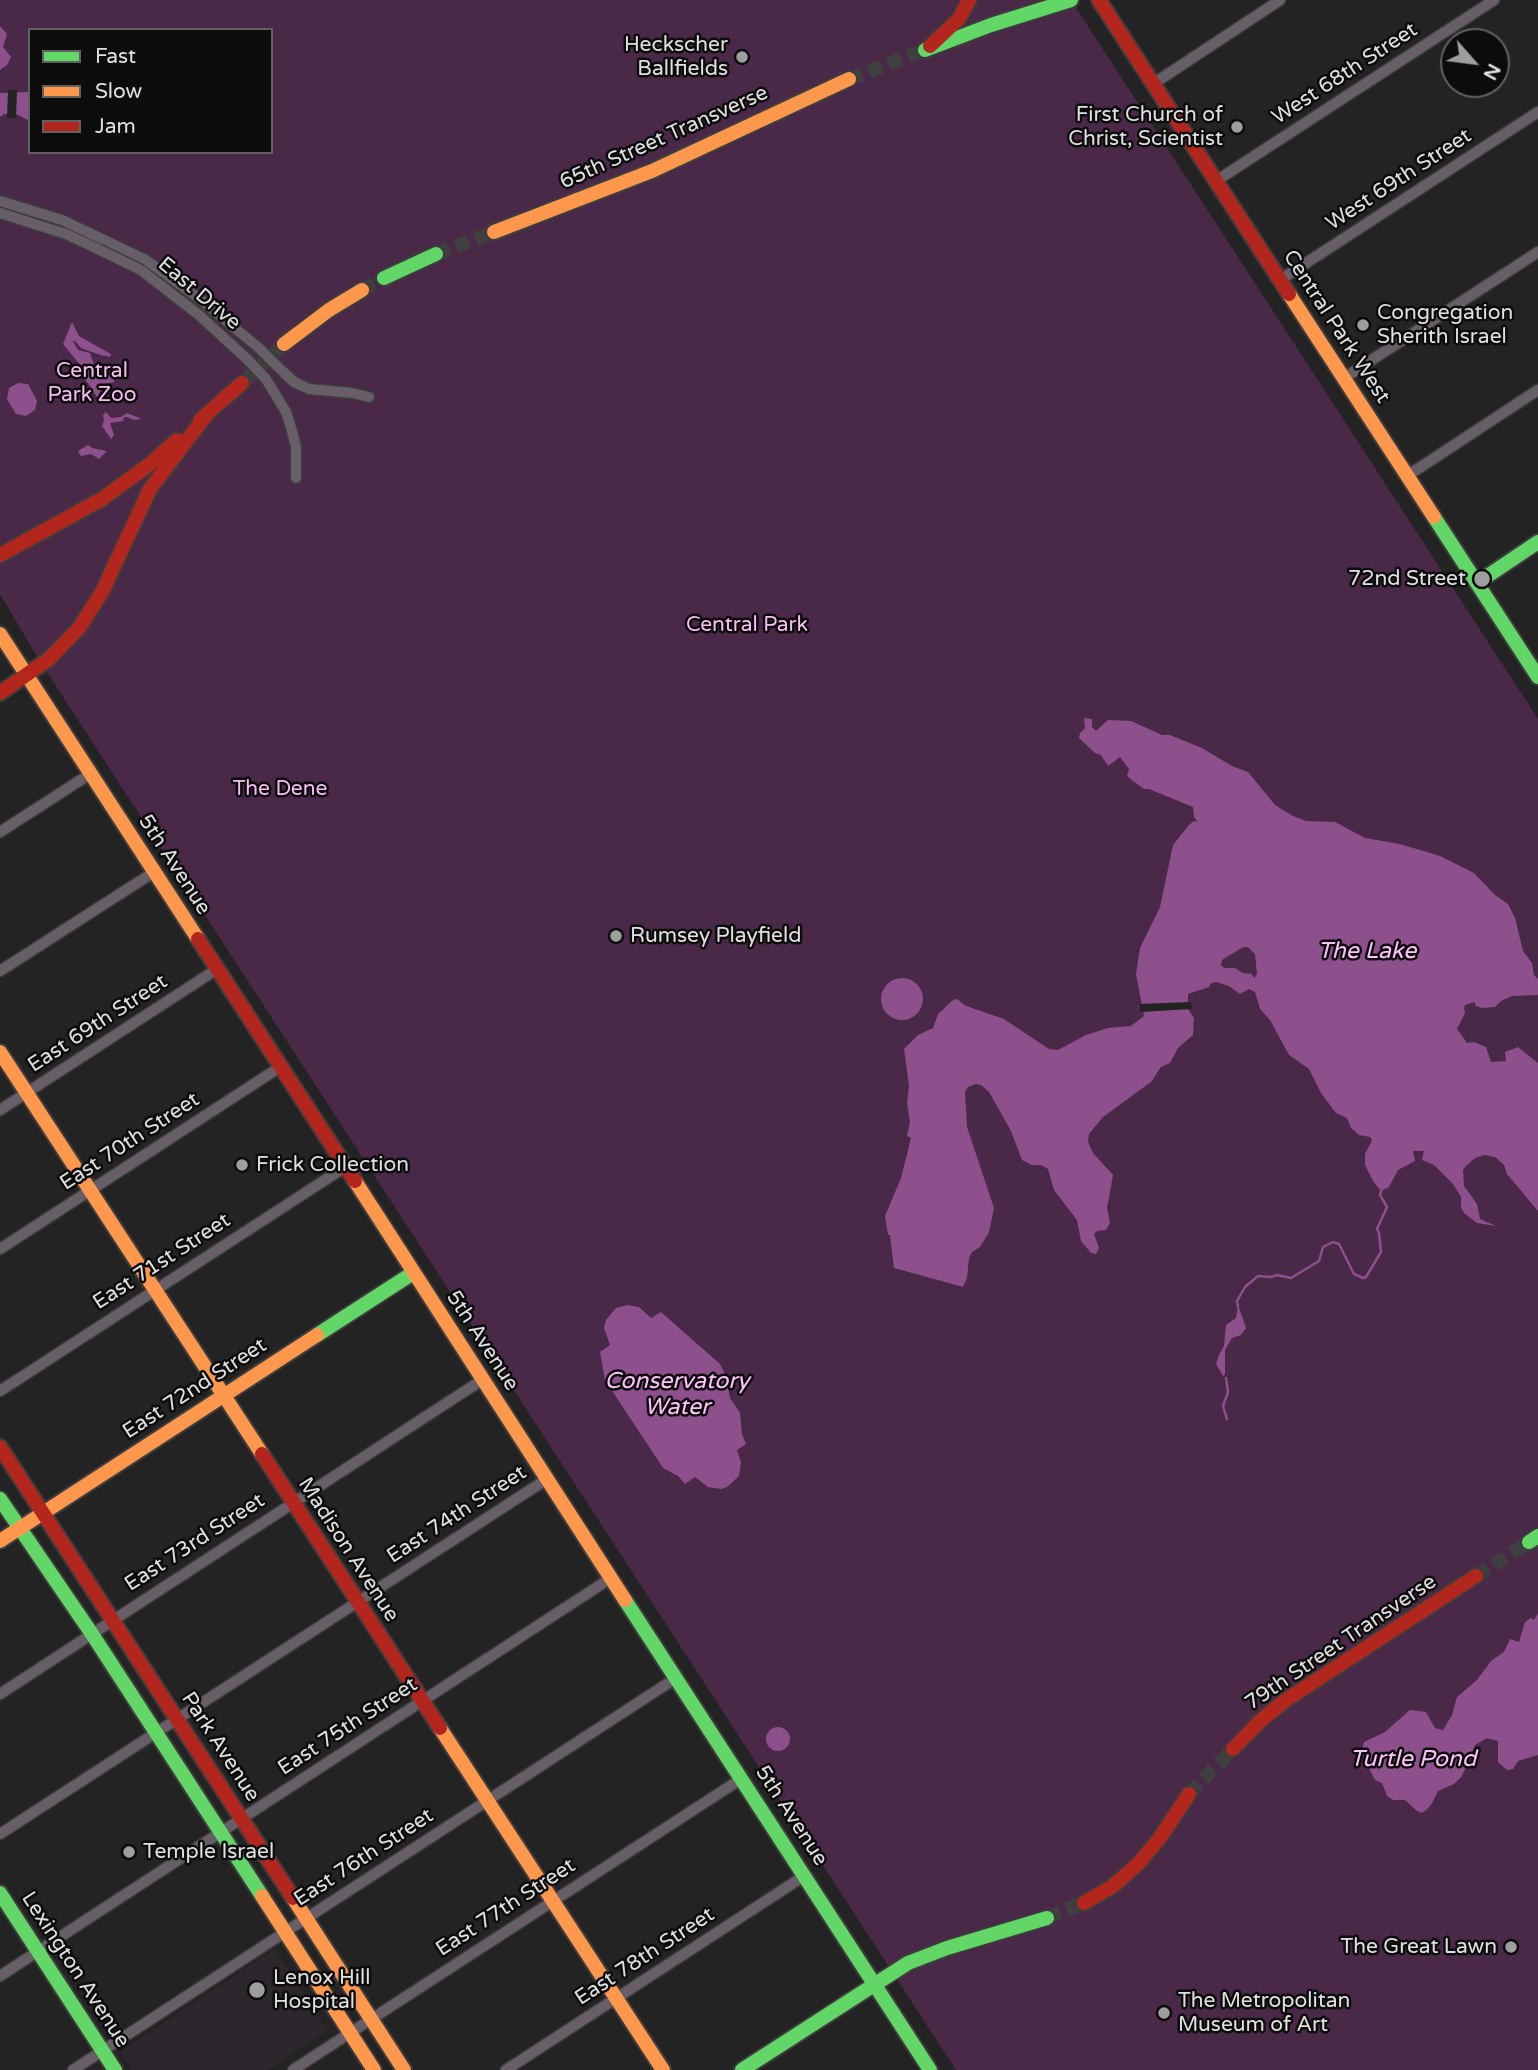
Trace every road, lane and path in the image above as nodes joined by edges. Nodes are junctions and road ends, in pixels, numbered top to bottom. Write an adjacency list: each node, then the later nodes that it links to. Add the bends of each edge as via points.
1 (969, 0): 2 (main road, via 959,19 925,50)
2 (1071, 0)
3 (1099, 0): 7 (main road, Central Park West)
4 (1280, 0): 7 (street)
5 (1494, 0): 9 (street, West 68th Street)
6 (849, 79): 12 (main road, 65th Street Transverse, via 652,171)
7 (1153, 84): 9 (main road, Central Park West)
8 (1538, 111): 16 (street, West 69th Street)
9 (1216, 181): 16 (main road, Central Park West)
10 (0, 201): 22 (street, bridge, via 40,212 146,260 201,299 294,382 309,389)
11 (0, 213): 25 (street, East Drive, bridge, via 66,233 141,270 199,315 266,379 286,412 296,447)
12 (494, 232)
13 (1538, 252): 19 (street)
14 (436, 254): 15 (main road)
15 (384, 278)
16 (1280, 280): 19 (main road, Central Park West)
17 (362, 290): 18 (main road)
18 (284, 344)
19 (1344, 378): 24 (main road, Central Park West)
20 (242, 383): 23 (main road)
21 (1538, 390): 24 (street)
22 (369, 397)
23 (207, 414): 27 (main road, via 137,475 86,509); 30 (main road, via 156,480 88,615 69,640)
24 (1408, 476): 28 (main road, Central Park West)
25 (296, 478)
26 (1538, 542): 28 (main road)
27 (0, 555)
28 (1477, 583): 31 (main road, Central Park West)
29 (0, 634): 30 (main road, 5th Avenue)
30 (27, 675): 32 (main road); 33 (main road, 5th Avenue)
31 (1538, 677)
32 (0, 693)
33 (90, 774): 34 (street); 35 (main road, 5th Avenue)
34 (0, 832)
35 (154, 872): 36 (main road, 5th Avenue); 37 (street)
36 (217, 969): 39 (main road, 5th Avenue); 40 (street, East 69th Street)
37 (0, 971)
38 (0, 1052): 40 (main road, Madison Avenue)
39 (280, 1067): 42 (main road, 5th Avenue); 43 (street, East 70th Street)
40 (27, 1093): 41 (street, East 69th Street); 43 (main road, Madison Avenue)
41 (0, 1110)
42 (345, 1167): 45 (main road, 5th Avenue); 46 (street, East 71st Street)
43 (90, 1191): 44 (street, East 70th Street); 46 (main road, Madison Avenue)
44 (0, 1249)
45 (413, 1273): 47 (main road, 5th Avenue); 49 (main road, East 72nd Street)
46 (154, 1290): 48 (street, East 71st Street); 49 (main road, Madison Avenue)
47 (482, 1380): 51 (main road, 5th Avenue); 53 (street, East 73rd Street)
48 (0, 1391)
49 (223, 1396): 53 (main road, Madison Avenue); 54 (main road, East 72nd Street)
50 (0, 1447): 54 (main road, Park Avenue)
51 (547, 1479): 58 (main road, 5th Avenue); 59 (street, East 74th Street)
52 (0, 1499): 55 (main road)
53 (292, 1503): 59 (main road, Madison Avenue); 60 (street, East 73rd Street)
54 (43, 1514): 55 (main road, East 72nd Street); 60 (main road, Park Avenue)
55 (19, 1529): 56 (main road, East 72nd Street); 61 (main road)
56 (0, 1541)
57 (1476, 1576): 67 (main road, 79th Street Transverse, via 1286,1700)
58 (611, 1578): 62 (main road, 5th Avenue); 64 (street, East 75th Street)
59 (357, 1602): 64 (main road, Madison Avenue); 65 (street, East 74th Street)
60 (113, 1620): 61 (street, East 73rd Street); 65 (main road, Park Avenue)
61 (92, 1634): 63 (street, East 73rd Street); 66 (main road)
62 (676, 1678): 68 (main road, 5th Avenue); 70 (street, East 76th Street)
63 (0, 1694)
64 (421, 1702): 70 (main road, Madison Avenue); 71 (street, East 75th Street)
65 (176, 1719): 66 (street, East 74th Street); 71 (main road, Park Avenue)
66 (155, 1733): 72 (main road); 73 (street, East 74th Street)
67 (1233, 1749)
68 (741, 1779): 74 (main road, 5th Avenue); 76 (street, East 77th Street)
69 (1189, 1794): 77 (main road, via 1138,1864)
70 (488, 1801): 76 (main road, Madison Avenue); 79 (street, East 76th Street)
71 (242, 1819): 72 (street, East 75th Street); 79 (main road, Park Avenue)
72 (220, 1833): 80 (main road); 81 (street, East 75th Street)
73 (0, 1834)
74 (804, 1876): 83 (main road, 5th Avenue); 84 (street, East 78th Street)
75 (0, 1893): 81 (main road, Lexington Avenue)
76 (553, 1901): 84 (main road, Madison Avenue); 85 (street, East 77th Street)
77 (1084, 1903)
78 (1047, 1918): 83 (main road, via 947,1948)
79 (306, 1919): 80 (street, East 76th Street); 85 (main road, Park Avenue)
80 (285, 1932): 86 (main road); 87 (street, East 76th Street)
81 (37, 1952): 82 (street, East 75th Street); 87 (main road, Lexington Avenue)
82 (0, 1976)
83 (874, 1983): 95 (main road); 96 (main road, 5th Avenue)
84 (616, 1999): 93 (street, East 78th Street); 94 (main road, Madison Avenue)
85 (371, 2019): 86 (street, East 77th Street); 92 (main road, Park Avenue)
86 (350, 2033): 90 (street, East 77th Street); 91 (main road)
87 (103, 2051): 88 (street, East 76th Street); 89 (main road, Lexington Avenue)
88 (74, 2070)
89 (115, 2070)
90 (293, 2070)
91 (374, 2070)
92 (404, 2070)
93 (506, 2070)
94 (663, 2070)
95 (742, 2070)
96 (930, 2070)

